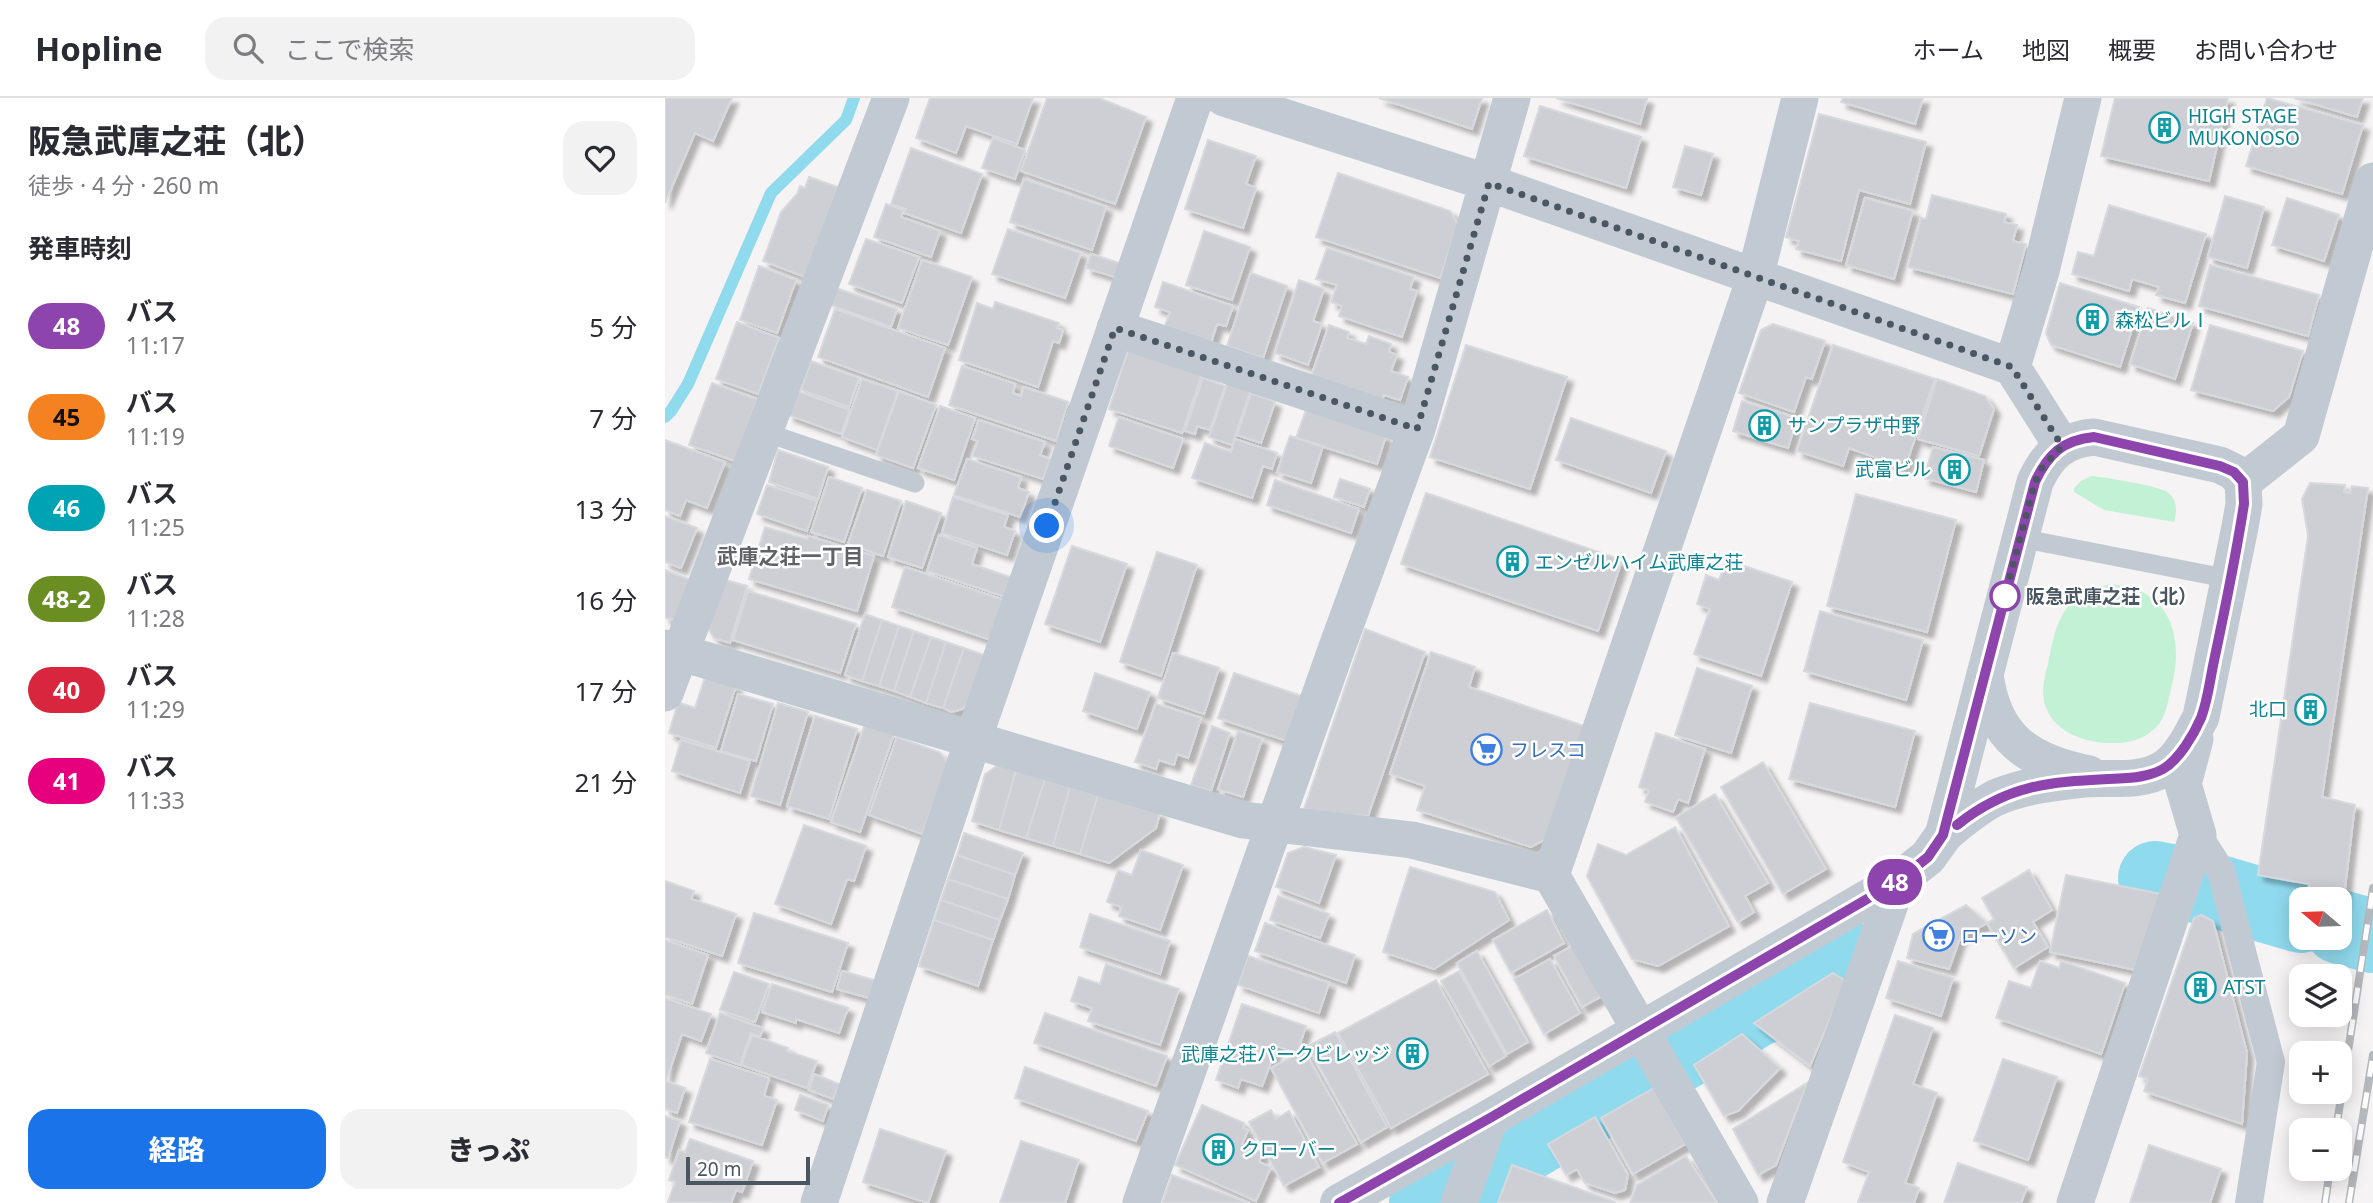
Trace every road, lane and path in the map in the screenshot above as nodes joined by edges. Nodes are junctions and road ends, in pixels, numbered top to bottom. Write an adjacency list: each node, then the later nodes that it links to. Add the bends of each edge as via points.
1 (891, 98): 13 (street)
2 (1195, 98): 10 (street)
3 (1224, 98): 8 (street)
4 (1512, 98): 8 (street)
5 (1800, 98): 9 (street)
6 (2083, 98): 11 (street, via 2041,271)
7 (2373, 181): 15 (street, via 2301,436)
8 (1489, 183): 9 (street); 12 (street)
9 (1755, 278): 11 (street); 28 (street)
10 (1115, 328): 12 (street); 23 (street)
11 (2012, 367): 14 (street)
12 (1417, 429): 25 (street)
13 (764, 432): 16 (lane); 19 (street)
14 (2062, 446): 15 (street, via 2094,437 2114,440 2220,466); 17 (street, via 2035,482)
15 (2243, 482): 18 (street, via 2244,504)
16 (915, 483)
17 (2020, 538): 18 (lane); 20 (street)
18 (2230, 579): 22 (street)
19 (672, 650): 21 (street); 23 (street)
20 (1985, 674): 24 (street, via 1994,713 2020,748 2075,771); 26 (street)
21 (665, 693)
22 (2201, 718): 24 (street, via 2164,769); 27 (street, via 2183,784)
23 (973, 740): 25 (street, via 1243,820); 33 (street)
24 (2108, 778): 26 (street, via 2044,785 1996,798)
25 (1275, 825): 28 (street, via 1412,840); 34 (street)
26 (1943, 835): 29 (street, via 1928,857)
27 (2204, 853): 38 (street, via 2176,900); 39 (street, via 2233,917 2271,1062)
28 (1551, 875): 30 (street)
29 (1898, 881): 30 (street); 37 (street)
30 (1655, 1057): 31 (street); 36 (street)
31 (1490, 1118): 32 (street); 35 (street)
32 (1459, 1201)
33 (819, 1203)
34 (1140, 1203)
35 (1339, 1203)
36 (1740, 1203)
37 (1785, 1203)
38 (2074, 1203)
39 (2249, 1203)

